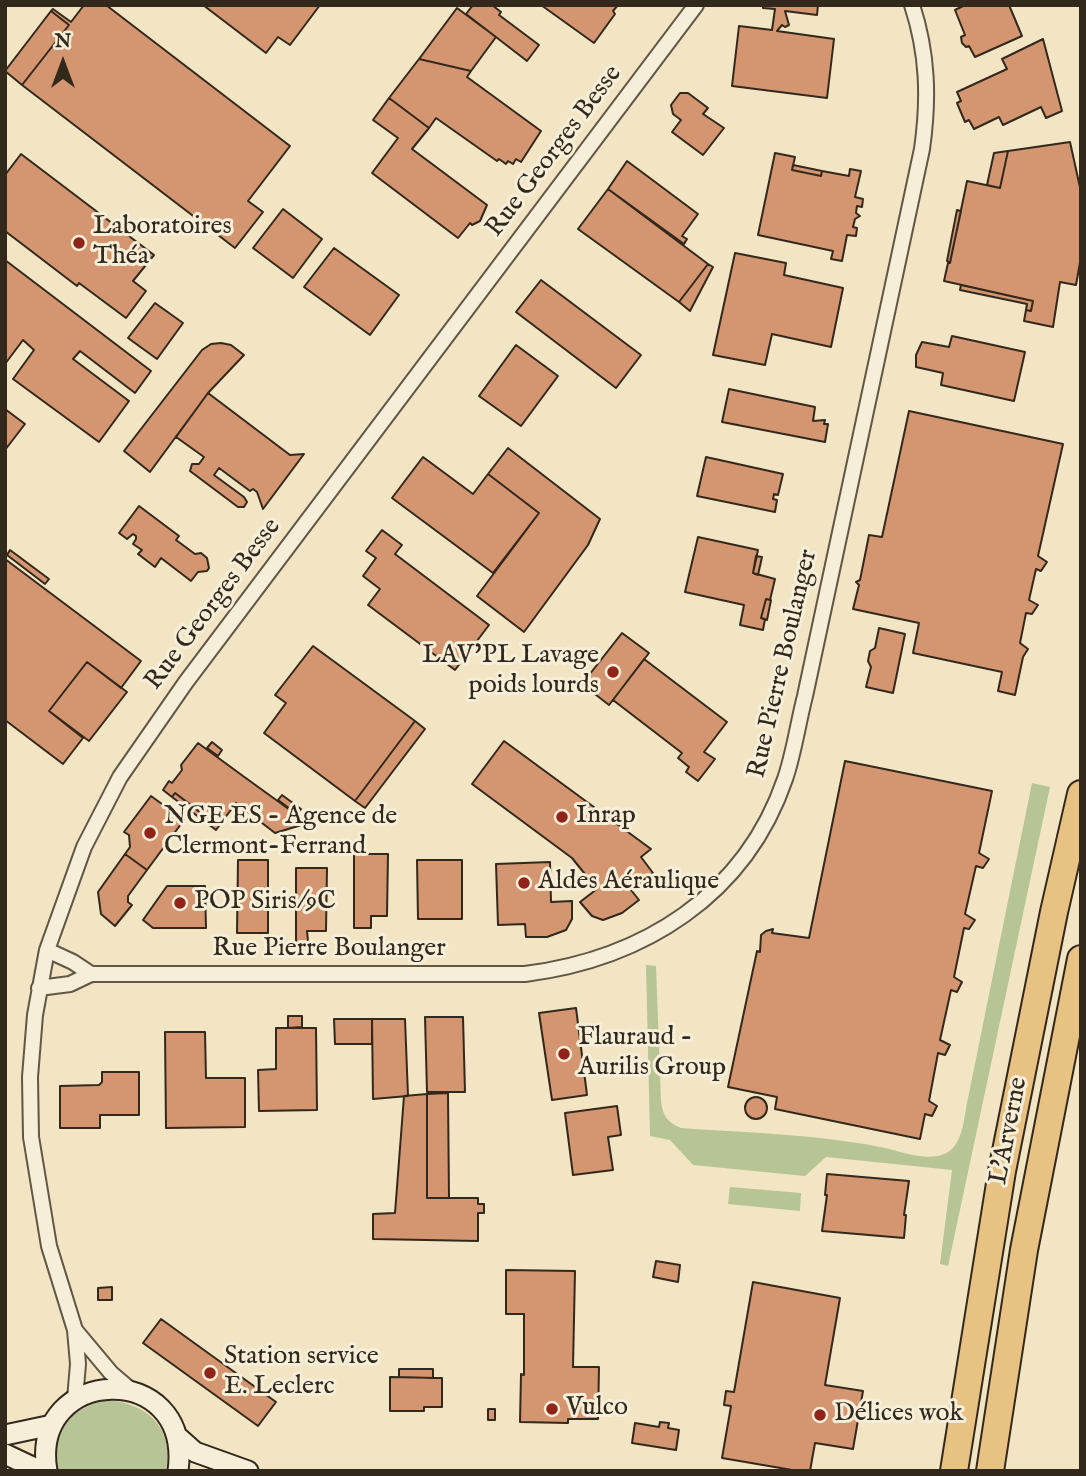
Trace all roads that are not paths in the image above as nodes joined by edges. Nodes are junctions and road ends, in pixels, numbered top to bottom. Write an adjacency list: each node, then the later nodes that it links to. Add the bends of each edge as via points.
1 (696, 5): 4 (street, Rue Georges Besse, via 143,743 83,847)
2 (912, 5): 6 (street, Rue Pierre Boulanger, via 926,59 928,101 922,149 785,779 738,865 690,912 662,930 611,954 560,970 525,974)
3 (1081, 794): 21 (highway, L'Arverne, via 1002,1171)
4 (47, 950): 6 (street); 7 (street, Rue Georges Besse)
5 (1081, 959): 9 (highway, L'Arverne)
6 (91, 974): 7 (street, Rue Pierre Boulanger, via 70,984)
7 (39, 988): 10 (street, Rue Georges Besse, via 31,1053 31,1137 49,1246)
8 (1081, 1054): 9 (highway, via 1067,1117)
9 (1024, 1250): 22 (highway, L'Arverne)
10 (75, 1330): 11 (street, Rue Georges Besse); 12 (street, Rue Georges Besse)
11 (131, 1390): 12 (street, via 103,1388); 15 (street, via 157,1403)
12 (75, 1399): 13 (street)
13 (52, 1425): 14 (street); 18 (street, via 46,1441)
14 (5, 1435)
15 (177, 1436): 19 (street); 20 (street, via 195,1452)
16 (5, 1454): 17 (street)
17 (41, 1471)
18 (47, 1471)
19 (178, 1471)
20 (248, 1471)
21 (954, 1471)
22 (990, 1471)

